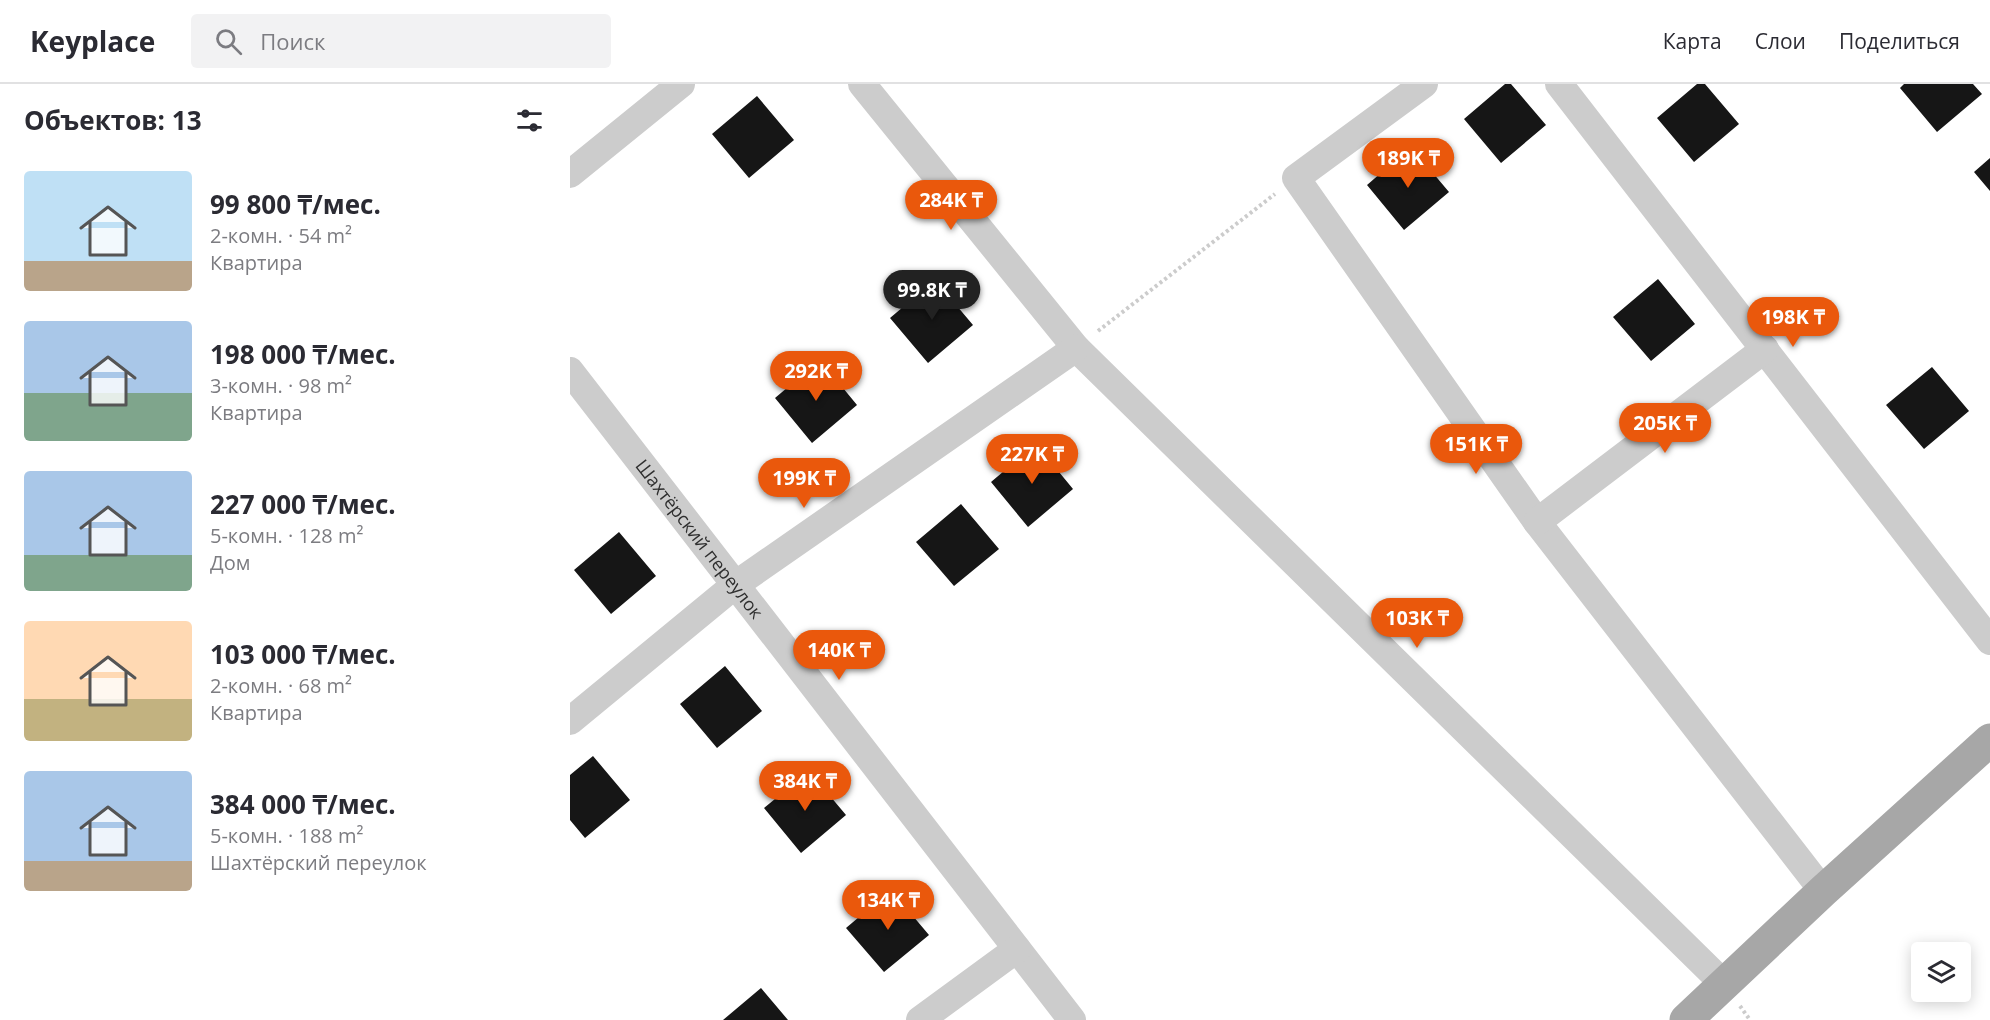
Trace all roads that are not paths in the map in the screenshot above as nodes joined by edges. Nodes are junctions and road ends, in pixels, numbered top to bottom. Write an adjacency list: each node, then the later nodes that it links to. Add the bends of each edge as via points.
1 (681, 84): 5 (street)
2 (862, 84): 6 (street)
3 (1424, 84): 9 (street, via 1296,178)
4 (1559, 84): 7 (street)
5 (570, 174)
6 (1076, 348): 10 (street); 16 (street)
7 (1765, 349): 9 (street); 11 (street)
8 (570, 371): 10 (street, Шахтёрский переулок)
9 (1537, 522): 14 (street)
10 (735, 585): 12 (street); 15 (street, Шахтёрский переулок)
11 (1990, 640)
12 (570, 721)
13 (1990, 741): 14 (main road)
14 (1823, 891): 16 (main road)
15 (1017, 949): 17 (street); 18 (street, Шахтёрский переулок)
16 (1724, 984): 19 (main road)
17 (920, 1020)
18 (1072, 1020)
19 (1686, 1020)

